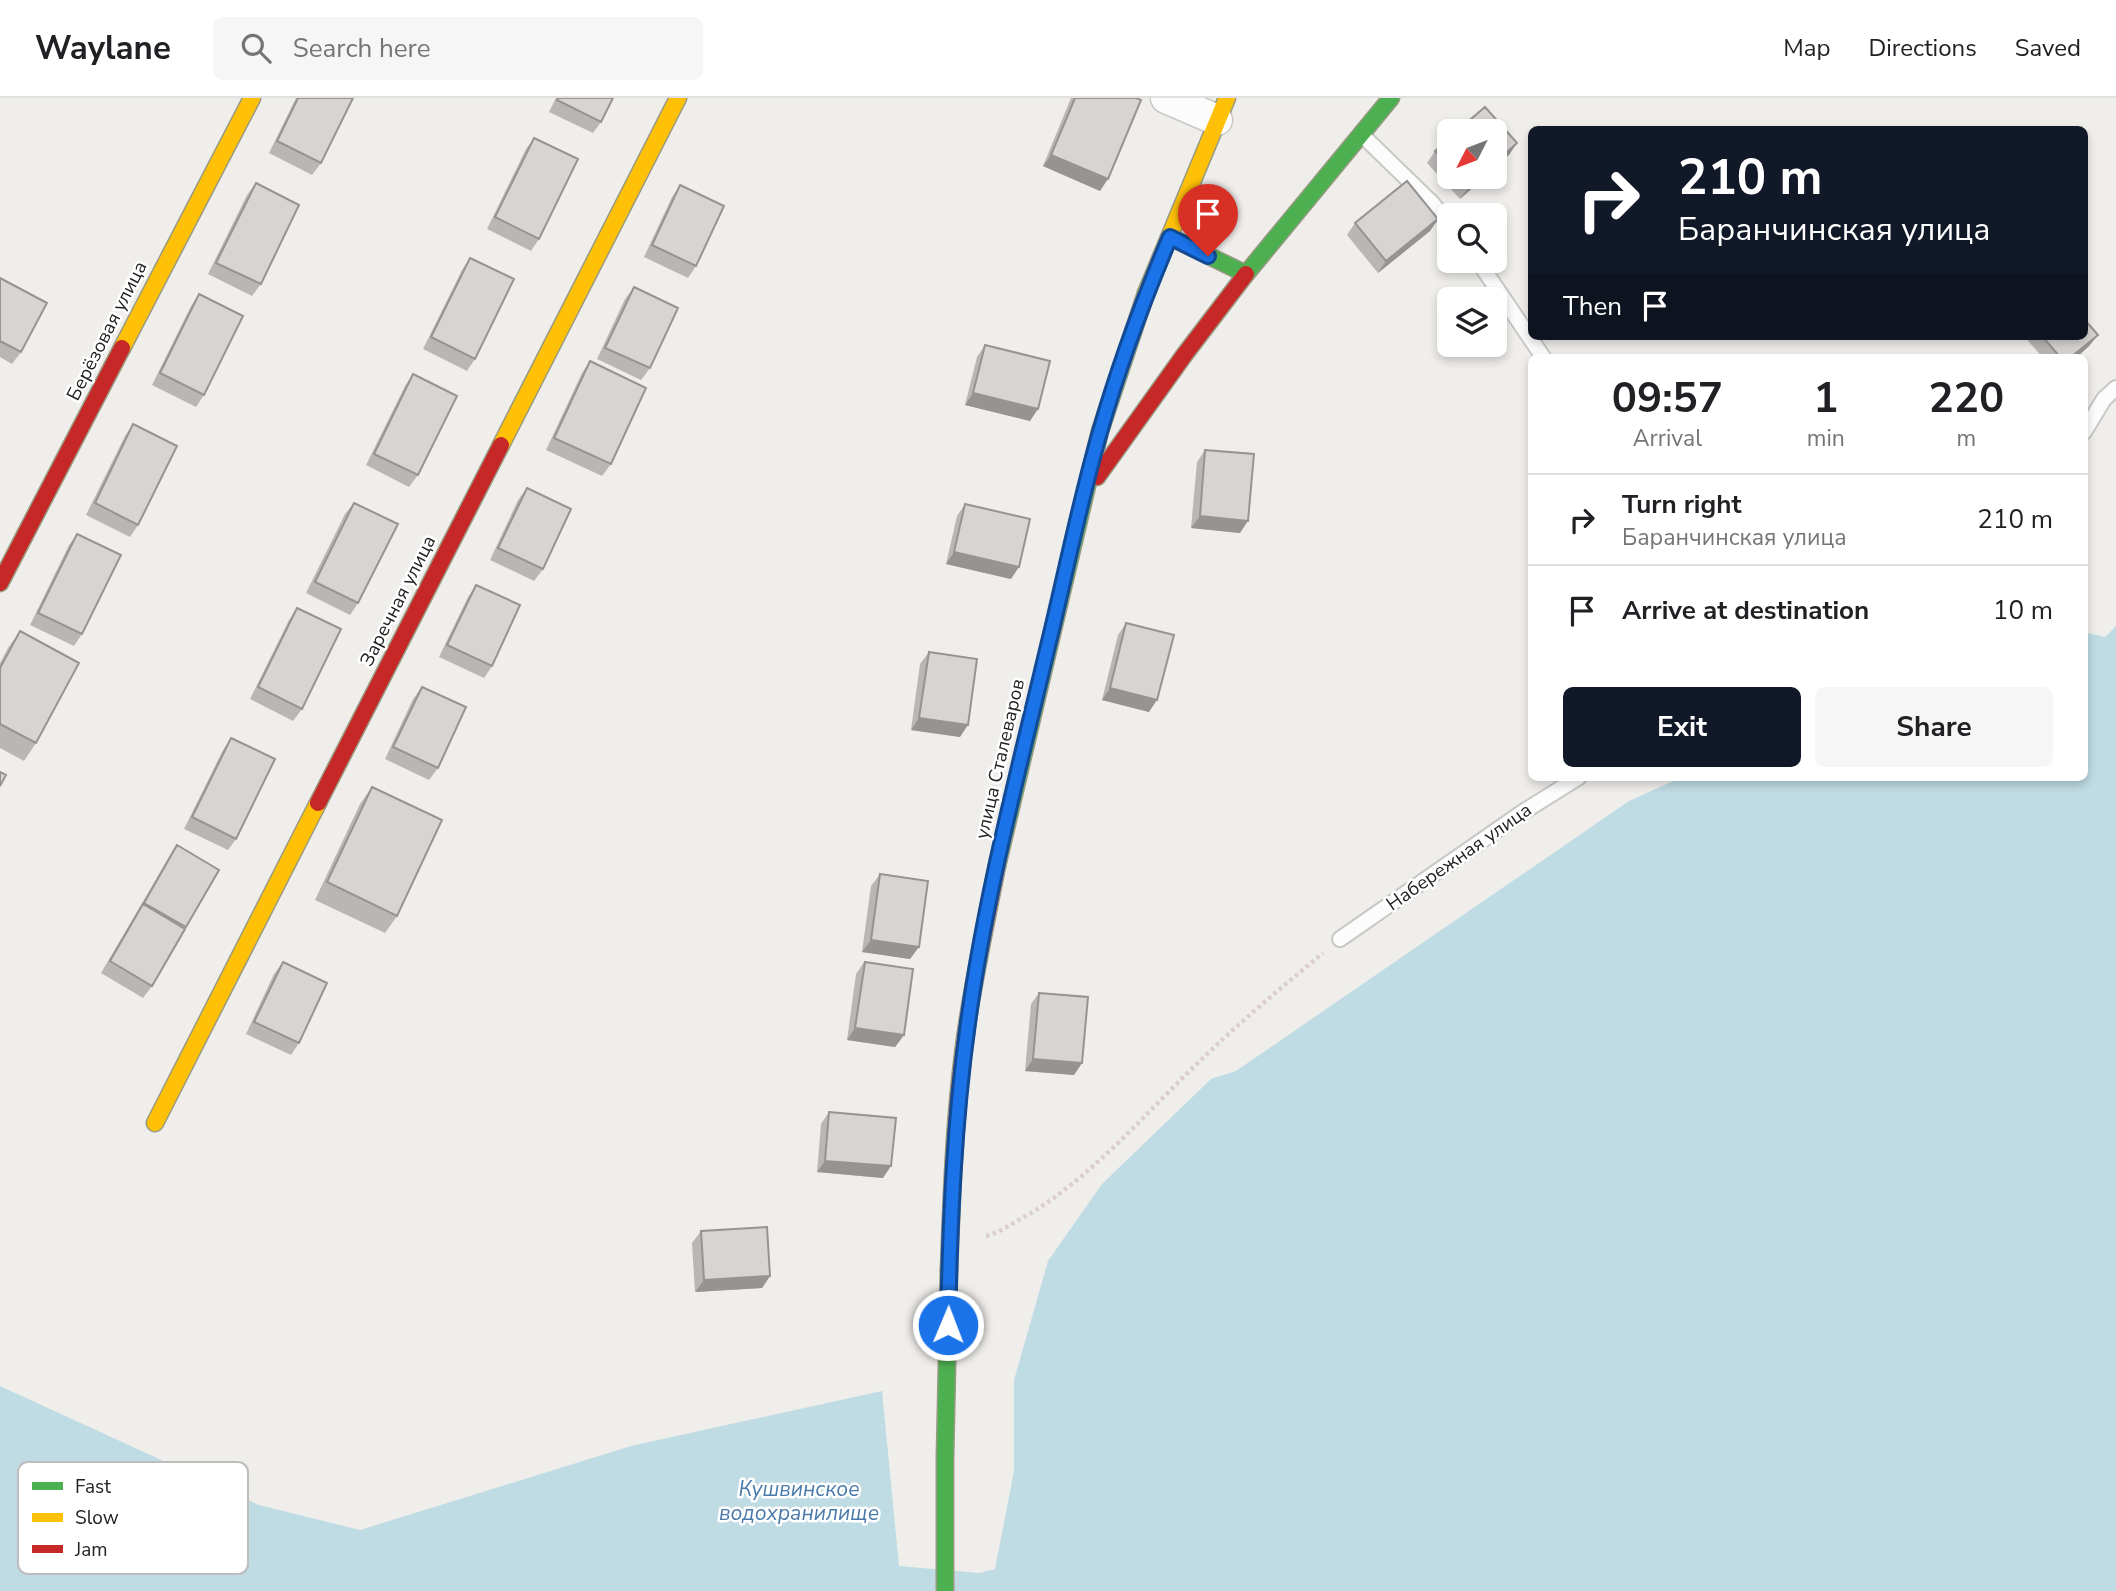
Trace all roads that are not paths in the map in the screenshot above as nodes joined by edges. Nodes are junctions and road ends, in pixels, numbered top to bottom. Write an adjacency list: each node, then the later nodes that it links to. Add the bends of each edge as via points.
1 (252, 98): 15 (street, Берёзовая улица)
2 (678, 98): 18 (street, Заречная улица)
3 (1166, 98): 5 (street)
4 (1391, 98): 6 (street)
5 (1222, 109): 8 (street, улица Сталеваров)
6 (1361, 135): 7 (lane); 10 (street)
7 (1437, 210)
8 (1170, 237): 10 (street); 14 (street, улица Сталеваров, via 1139,310)
9 (1486, 273): 11 (lane)
10 (1246, 274): 14 (street)
11 (1528, 334)
12 (2116, 388): 13 (lane)
13 (2088, 425)
14 (1084, 496): 19 (street, улица Сталеваров, via 999,856 970,1008 958,1103 950,1246)
15 (0, 583)
16 (1573, 781): 17 (lane, Набережная улица)
17 (1340, 939)
18 (155, 1123)
19 (945, 1591)

